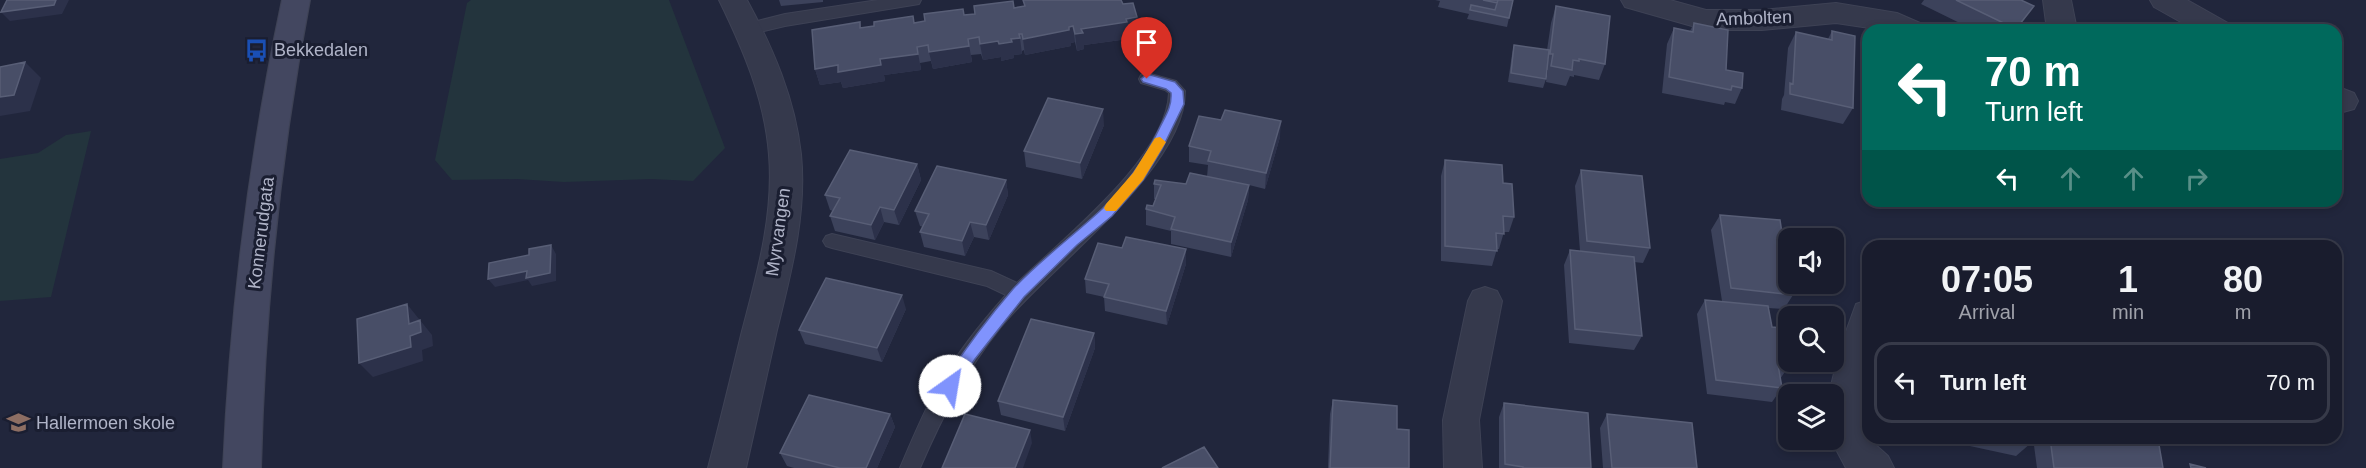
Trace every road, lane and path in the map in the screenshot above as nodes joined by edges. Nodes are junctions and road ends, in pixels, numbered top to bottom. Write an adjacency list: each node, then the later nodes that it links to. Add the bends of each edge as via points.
1 (296, 0): 17 (main road, Konnerudgata, via 275,112 261,221 244,381)
2 (734, 0): 10 (street, Myrvangen)
3 (913, 0): 10 (lane)
4 (1635, 0): 7 (street, Ambolten, via 1706,20 1836,14)
5 (2057, 0): 8 (street)
6 (2164, 0): 9 (street)
7 (1896, 24)
8 (2061, 24)
9 (2207, 24)
10 (748, 29): 18 (street, Myrvangen, via 768,75 779,118 786,195 774,270)
11 (1147, 79): 13 (lane, via 1177,91 1178,104 1158,146 1138,177 1107,212)
12 (832, 241): 13 (lane, via 991,279)
13 (1019, 292): 19 (lane, via 969,354)
14 (1485, 301): 20 (street, via 1461,420)
15 (1862, 334): 16 (street, via 1844,416)
16 (1858, 464)
17 (242, 468)
18 (727, 468)
19 (910, 468)
20 (1463, 468)

